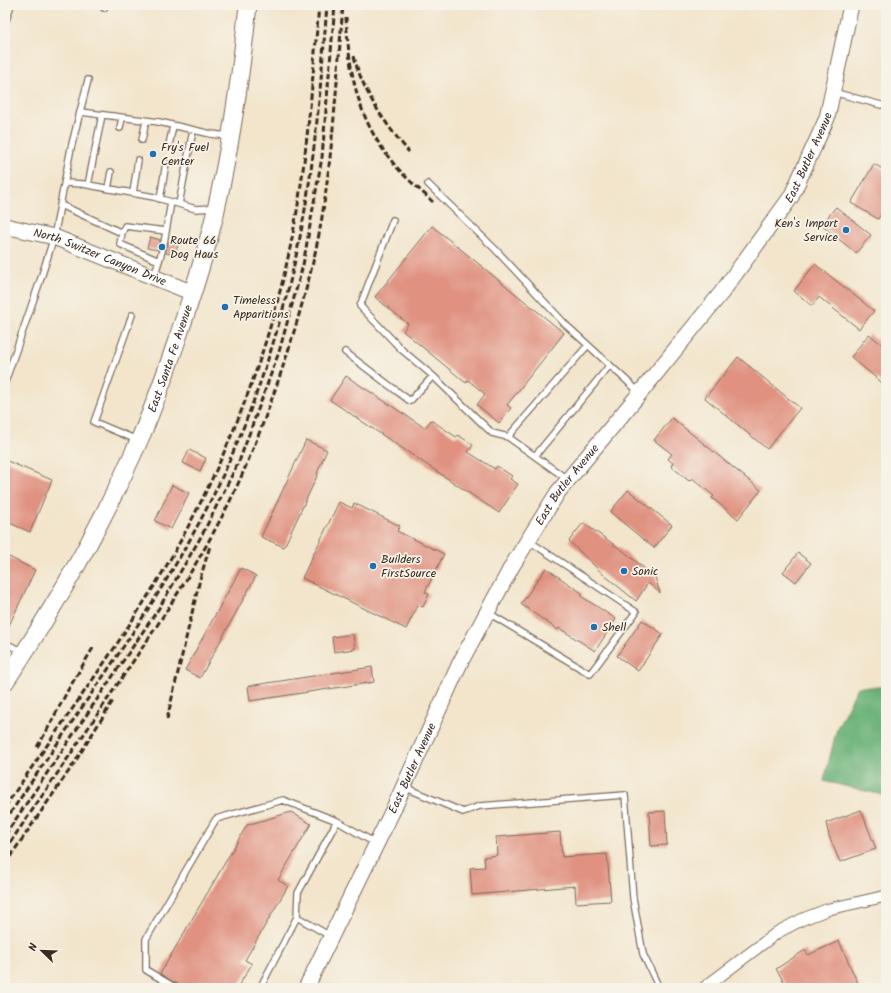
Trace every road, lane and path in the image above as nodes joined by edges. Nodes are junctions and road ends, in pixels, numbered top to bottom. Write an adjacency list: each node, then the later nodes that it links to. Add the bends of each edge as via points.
1 (10, 5): 4 (lane)
2 (248, 5): 15 (main road, East Santa Fe Avenue)
3 (851, 5): 6 (main road, East Butler Avenue)
4 (5, 23)
5 (88, 80): 8 (lane)
6 (832, 92): 7 (lane); 47 (main road, East Butler Avenue, via 827,118 791,197 722,292)
7 (881, 105)
8 (80, 112): 9 (lane); 21 (lane)
9 (102, 115): 10 (lane); 23 (lane)
10 (122, 118): 11 (lane); 13 (lane)
11 (146, 120): 12 (lane); 16 (lane)
12 (173, 126): 14 (lane); 17 (lane)
13 (120, 128)
14 (193, 130): 15 (lane); 28 (lane)
15 (231, 136): 30 (main road, East Santa Fe Avenue)
16 (142, 140)
17 (169, 144)
18 (138, 160): 25 (lane)
19 (166, 164): 26 (lane)
20 (111, 172): 24 (lane)
21 (65, 183): 23 (lane); 29 (lane)
22 (428, 184): 42 (lane)
23 (88, 185): 24 (lane)
24 (108, 189): 25 (lane)
25 (133, 193): 26 (lane)
26 (160, 198): 27 (lane)
27 (172, 202): 28 (lane); 33 (lane)
28 (180, 204): 30 (lane, via 196,209)
29 (60, 205): 34 (lane); 35 (lane)
30 (216, 207): 40 (main road, East Santa Fe Avenue)
31 (393, 220): 45 (lane, via 360,306 402,350)
32 (5, 226): 35 (main road, North Switzer Canyon Drive)
33 (166, 231): 34 (lane, via 125,226); 36 (lane)
34 (122, 233): 38 (lane, via 120,244)
35 (54, 237): 39 (main road, North Switzer Canyon Drive); 46 (lane)
36 (164, 243)
37 (162, 252): 38 (lane)
38 (159, 261): 39 (lane)
39 (153, 277): 40 (main road, North Switzer Canyon Drive)
40 (193, 293): 49 (main road, East Santa Fe Avenue, via 166,373)
41 (132, 315): 49 (lane, via 94,422)
42 (588, 345): 44 (lane); 48 (lane)
43 (345, 352): 45 (lane, via 410,400)
44 (610, 365): 47 (lane); 50 (lane)
45 (433, 376): 48 (lane, via 492,433)
46 (5, 382)
47 (640, 393): 51 (main road, East Butler Avenue)
48 (508, 437): 50 (lane)
49 (139, 441): 55 (main road, East Santa Fe Avenue, via 77,566)
50 (535, 456): 51 (lane)
51 (568, 480): 52 (main road, East Butler Avenue)
52 (528, 540): 53 (main road, East Butler Avenue); 53 (lane, via 636,612 590,674)
53 (487, 612): 57 (main road, East Butler Avenue, via 460,663)
54 (5, 643): 55 (lane)
55 (24, 653): 56 (main road, East Santa Fe Avenue)
56 (5, 682)
57 (404, 786): 59 (main road, East Butler Avenue); 66 (lane, via 463,812 480,806 625,795 633,898 643,954)
58 (337, 822): 59 (lane); 61 (lane, via 298,893); 63 (lane, via 283,800 216,819 146,939 146,970)
59 (376, 843): 62 (main road, East Butler Avenue)
60 (886, 896): 67 (street, via 829,909 803,919 778,932)
61 (297, 918): 62 (lane); 64 (lane)
62 (331, 936): 65 (main road, East Butler Avenue)
63 (176, 988)
64 (260, 988)
65 (306, 988)
66 (659, 988)
67 (704, 988)

